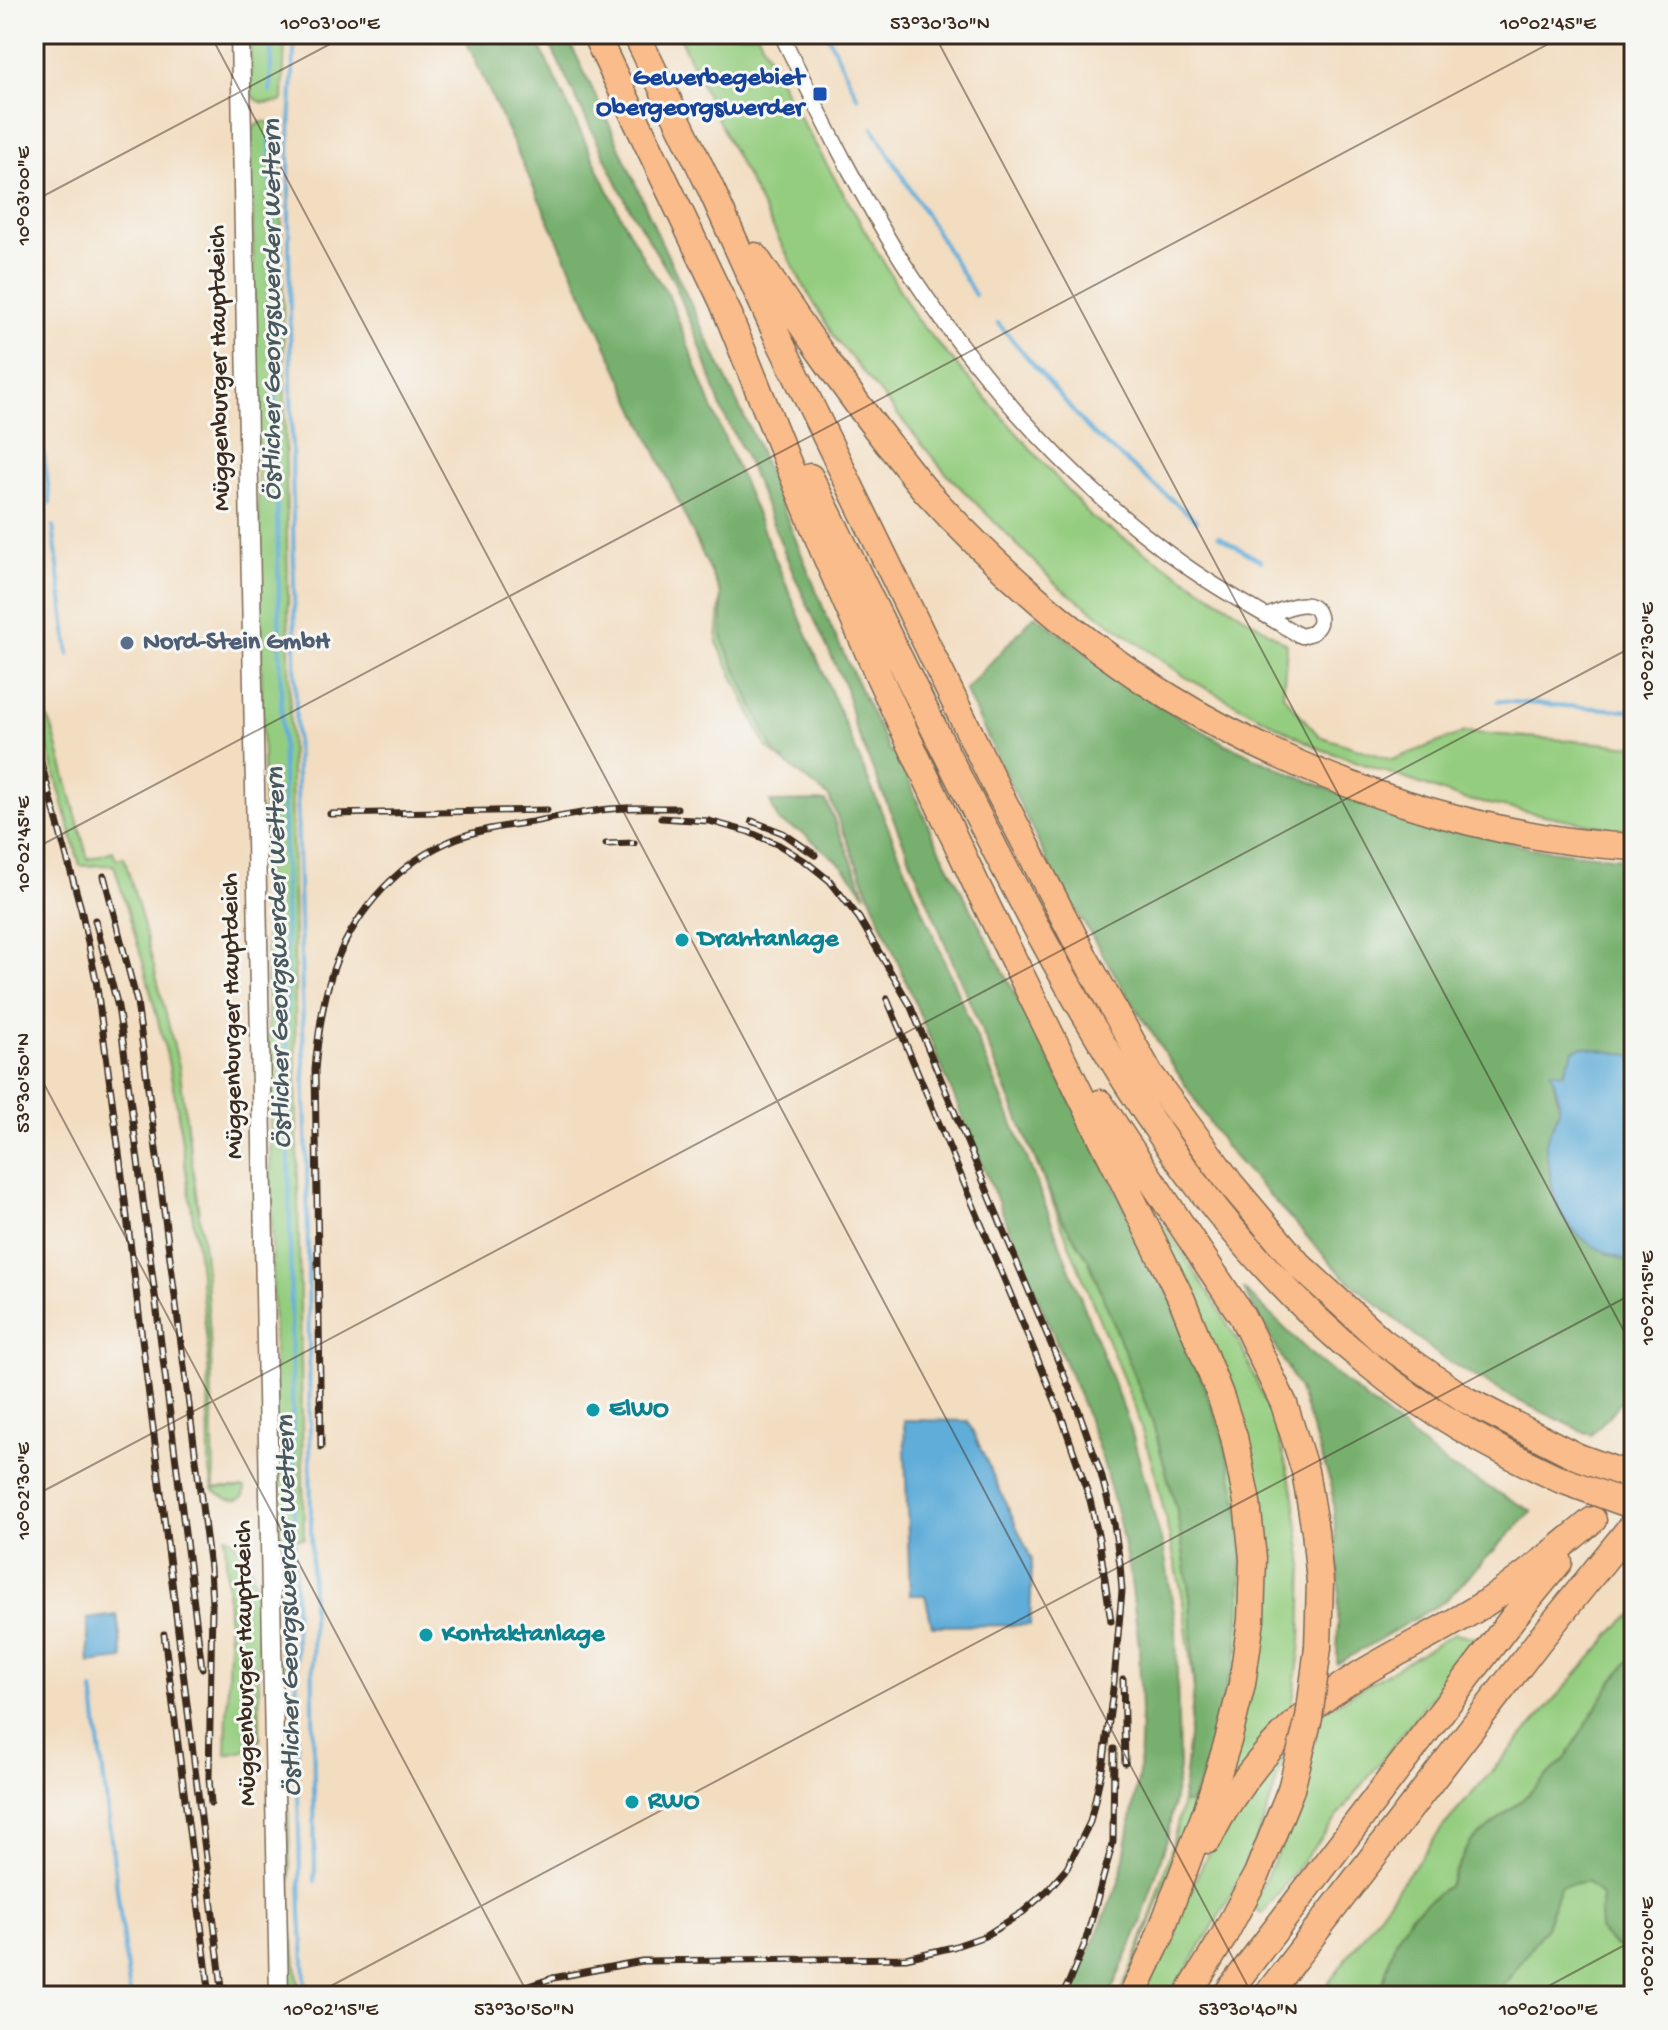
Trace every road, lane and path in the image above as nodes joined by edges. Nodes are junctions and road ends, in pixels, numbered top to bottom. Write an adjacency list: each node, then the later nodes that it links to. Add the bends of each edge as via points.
1 (240, 34): 15 (street, Müggenburger Hauptdeich)
2 (595, 34): 6 (highway)
3 (636, 34): 5 (highway)
4 (781, 34): 7 (street, via 847,167 914,280 1005,398 1133,525 1183,564)
5 (711, 189): 8 (highway, via 818,351 925,490 998,564 1101,651 1171,698 1308,769 1461,820 1536,836); 10 (highway, bridge, via 997,789 1150,1074 1299,1265 1382,1341 1466,1400 1578,1457)
6 (722, 300): 9 (highway, via 881,681); 11 (highway, bridge, via 1025,908 1129,1090 1208,1200 1293,1297 1407,1394 1503,1453)
7 (1267, 616)
8 (1634, 847)
9 (1045, 1020): 14 (highway, via 1182,1300 1234,1437 1247,1502 1253,1559 1242,1684 1207,1809); 17 (highway, bridge, via 1242,1316 1284,1404 1305,1471 1315,1531 1318,1647 1309,1718 1291,1789 1257,1874)
10 (1634, 1474): 12 (highway)
11 (1634, 1506)
12 (1593, 1520): 14 (highway, via 1485,1604 1345,1684 1303,1716 1252,1771 1214,1829); 18 (highway)
13 (1634, 1523): 19 (highway)
14 (1155, 1947): 16 (highway)
15 (279, 1996)
16 (1132, 1996)
17 (1187, 1996)
18 (1225, 1996)
19 (1266, 1996)

